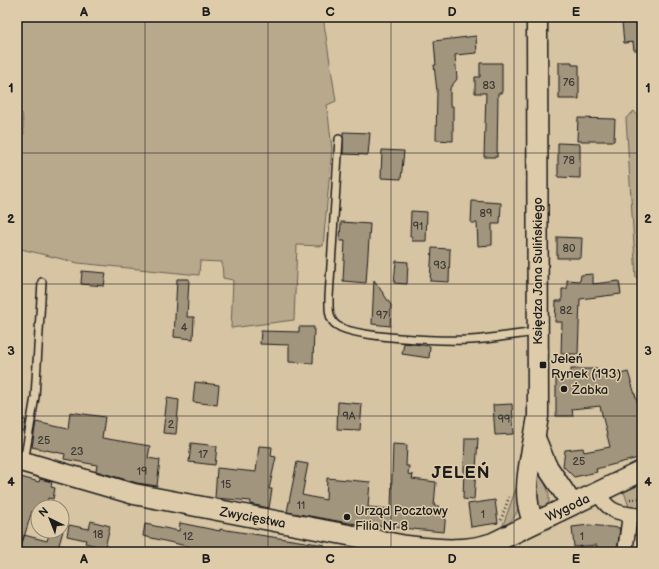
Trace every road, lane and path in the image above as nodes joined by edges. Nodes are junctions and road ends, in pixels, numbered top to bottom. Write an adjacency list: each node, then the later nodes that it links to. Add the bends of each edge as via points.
1 (537, 17): 4 (street, Księdza Jana Sulińskiego)
2 (339, 138): 4 (lane, via 328,297 329,314 334,324 348,331 377,336 454,340)
3 (42, 282): 6 (lane, via 35,396)
4 (538, 332): 5 (street, Księdza Jana Sulińskiego, via 538,416)
5 (535, 438): 12 (street, via 546,465); 14 (street, Księdza Jana Sulińskiego, via 526,490 526,503)
6 (20, 461): 15 (street, Zwycięstwa, via 134,494 406,546 461,550)
7 (642, 471): 8 (street, Wygoda)
8 (597, 492): 12 (street, Wygoda); 13 (street, via 614,512)
9 (511, 493): 15 (path)
10 (642, 498): 11 (path)
11 (629, 499)
12 (572, 504): 14 (street, Wygoda)
13 (636, 515): 16 (street)
14 (534, 522): 15 (street, Wygoda)
15 (494, 541)
16 (625, 552)

